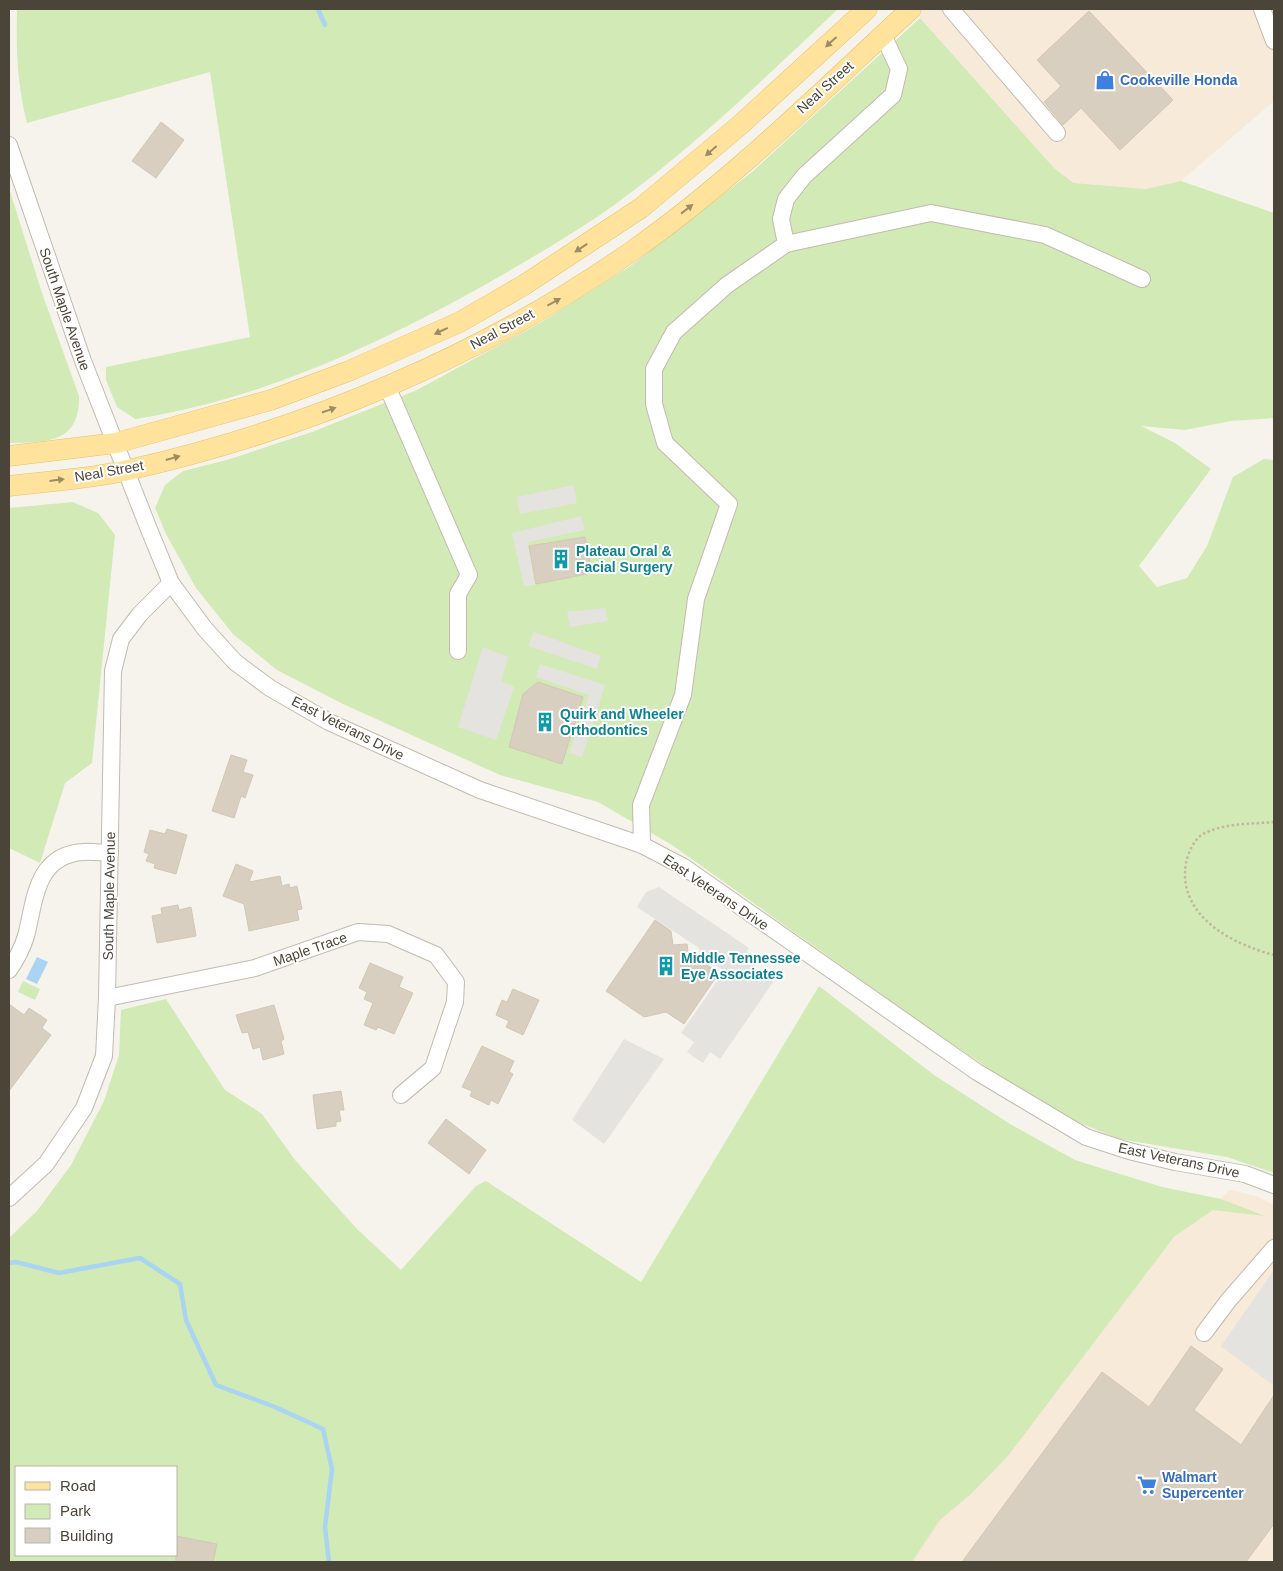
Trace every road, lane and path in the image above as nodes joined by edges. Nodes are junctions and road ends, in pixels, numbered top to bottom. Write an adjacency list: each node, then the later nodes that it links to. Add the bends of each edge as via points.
1 (867, 9): 12 (main road, Neal Street, one-way to 12, via 678,179 641,208 524,285 460,322 349,371 271,400)
2 (911, 9): 5 (main road, Neal Street)
3 (951, 9): 7 (street)
4 (1262, 9): 6 (street)
5 (883, 35): 9 (street, via 899,69 893,95 804,176 786,199 781,219); 11 (main road, Neal Street, one-way to 5, via 487,338 564,296 636,249 738,166)
6 (1274, 41)
7 (1057, 133)
8 (9, 145): 12 (street, South Maple Avenue, via 83,361)
9 (786, 244): 10 (street, via 931,213 1045,235); 19 (street, via 727,285 674,332 654,369 654,404 665,443 729,504 696,599 683,695 641,805)
10 (1142, 278)
11 (387, 386): 14 (main road, Neal Street, one-way to 11, via 254,435); 17 (street, via 469,575 458,594)
12 (116, 443): 13 (main road, Neal Street); 14 (street, South Maple Avenue)
13 (9, 456)
14 (126, 471): 15 (main road, Neal Street, one-way to 14); 16 (street, East Veterans Drive)
15 (9, 486)
16 (171, 584): 19 (street, East Veterans Drive, via 235,662 270,688 329,722 480,790); 20 (street, South Maple Avenue, via 140,614 121,639 113,671)
17 (458, 651)
18 (1274, 822): 21 (path, via 1218,828 1201,835 1188,853 1184,878 1192,904 1215,929 1252,949)
19 (642, 845): 25 (street, East Veterans Drive, via 684,867 977,1072 1086,1137 1166,1160 1245,1174)
20 (110, 853): 22 (street, via 82,852 64,856 47,870 36,887 26,937); 23 (street, South Maple Avenue)
21 (1274, 955)
22 (9, 970)
23 (107, 998): 24 (street, Maple Trace, via 255,968 358,932 388,934 436,955 456,982 455,1002 433,1068); 26 (street, South Maple Avenue, via 104,1056 84,1108 46,1164)
24 (401, 1095)
25 (1274, 1185)
26 (9, 1198)
27 (1274, 1248): 28 (street)
28 (1204, 1333)

